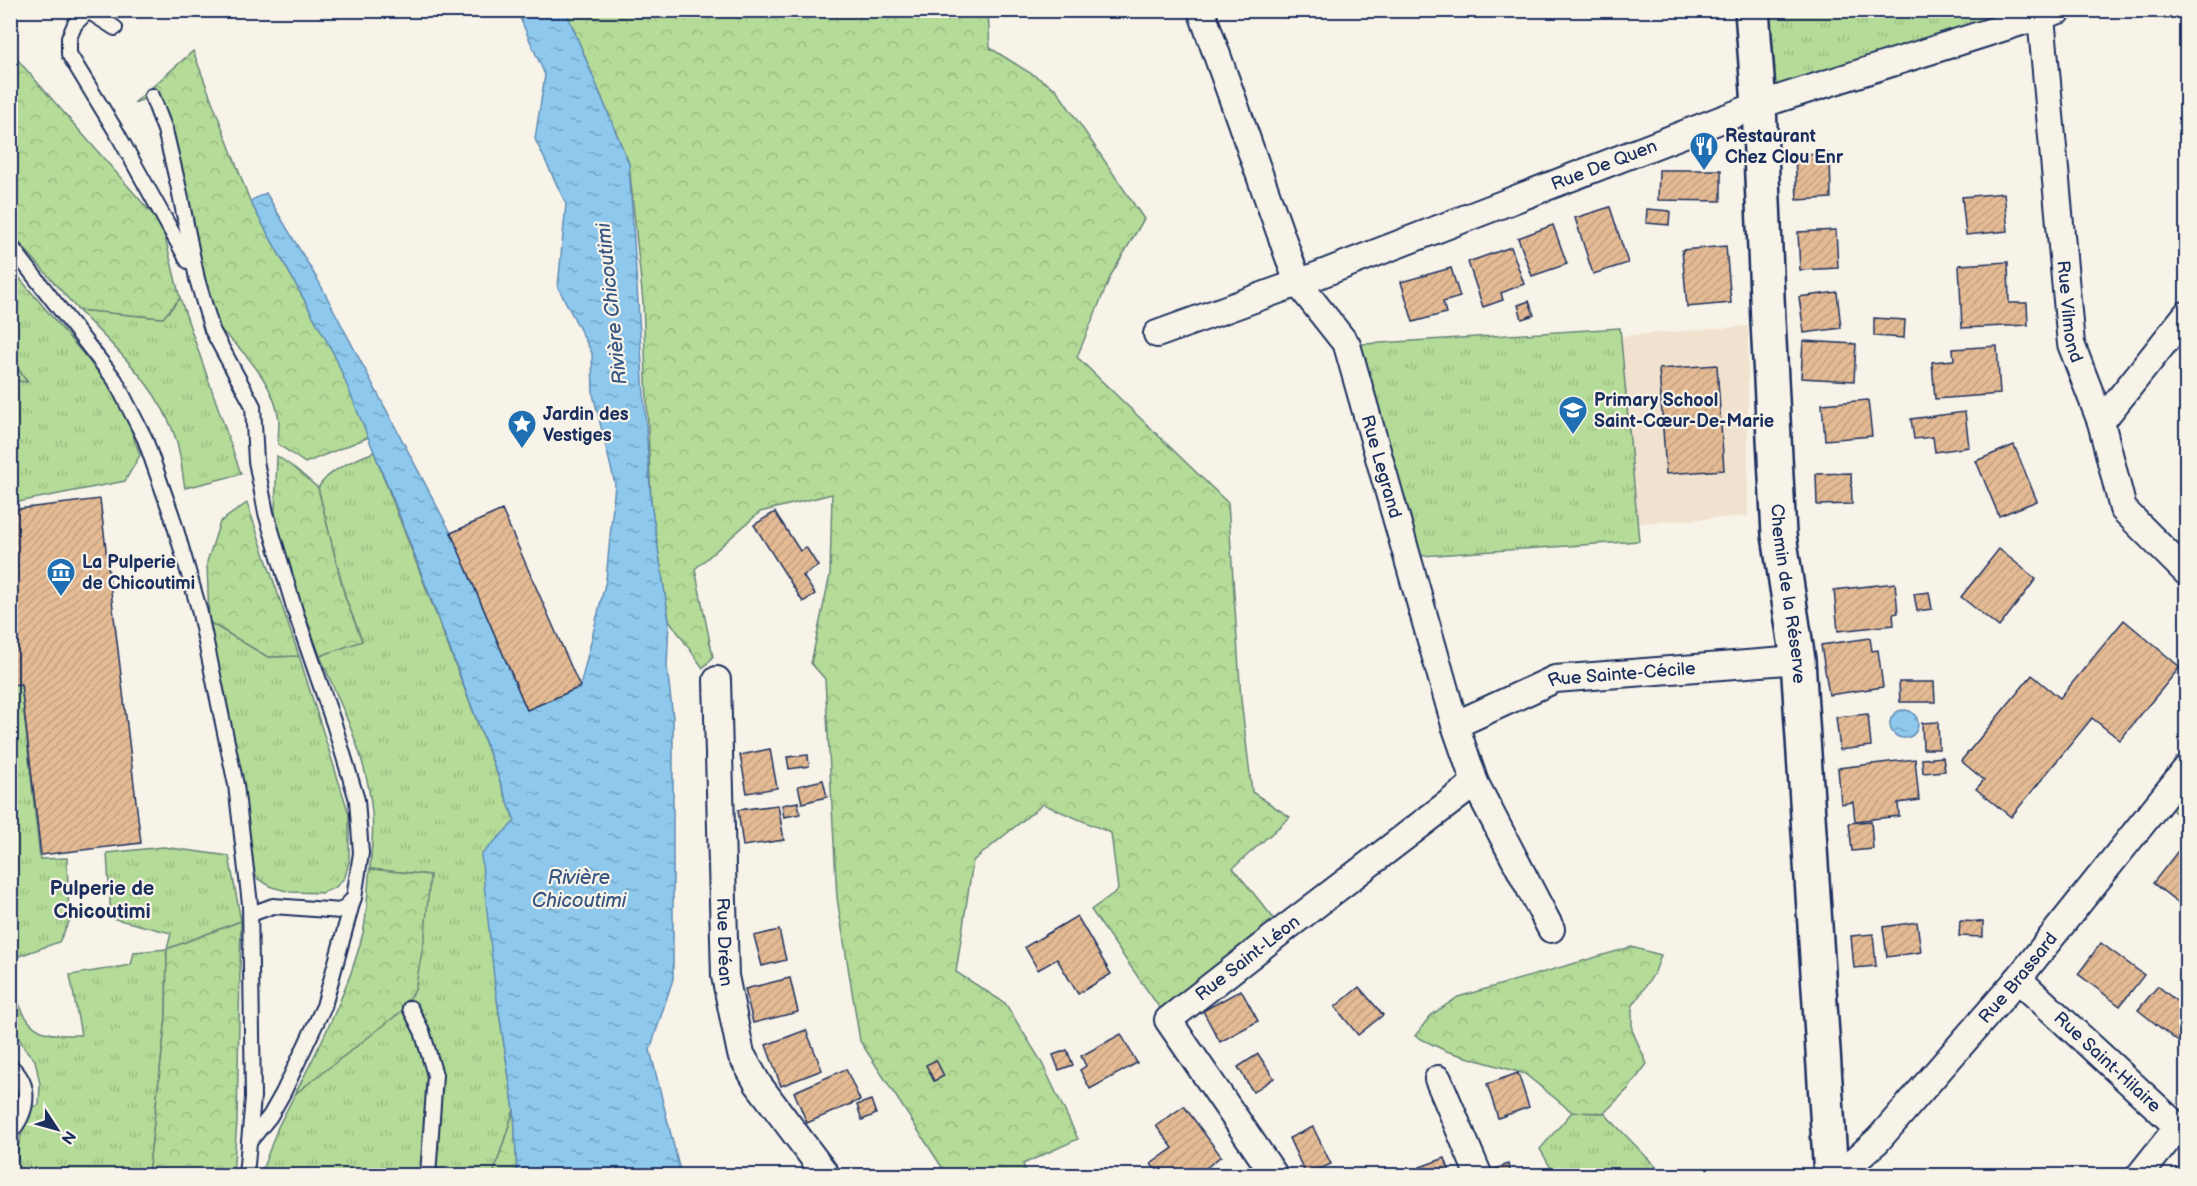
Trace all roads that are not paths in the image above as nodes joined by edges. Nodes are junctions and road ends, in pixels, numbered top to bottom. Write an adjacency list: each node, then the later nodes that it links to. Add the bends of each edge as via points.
1 (1201, 10): 9 (street, Rue Legrand)
2 (1752, 10): 6 (street, Chemin de la Réserve)
3 (2050, 14): 6 (street, Rue De Quen); 12 (street, Rue Vilmond, via 2071,344)
4 (116, 28): 8 (lane, via 88,11 75,24 69,38 69,54)
5 (152, 96): 8 (lane, via 175,170)
6 (1759, 105): 9 (street, Rue De Quen); 14 (street, Chemin de la Réserve, via 1779,536)
7 (10, 245): 20 (lane, via 115,380 145,439 198,609 236,785)
8 (197, 279): 19 (lane, via 212,330 253,406 256,461 266,513 357,800 361,853)
9 (1298, 283): 11 (street, Rue De Quen); 16 (street, Rue Legrand, via 1347,345)
10 (2187, 315): 12 (street)
11 (1157, 334)
12 (2101, 422): 13 (street, Rue Vilmond, via 2123,509)
13 (2187, 572)
14 (1798, 660): 16 (street, Rue Sainte-Cécile, via 1555,680); 33 (street, Chemin de la Réserve)
15 (717, 680): 30 (street, Rue Dréan, via 725,976 741,1054 758,1084)
16 (1455, 725): 18 (street, Rue Legrand)
17 (2187, 769): 22 (street, Rue Brassard)
18 (1475, 783): 21 (street, Rue Legrand); 31 (street, Rue Saint-Léon, via 1168,1020)
19 (354, 898): 20 (lane, via 341,911 273,906); 27 (lane, via 324,1006 283,1093)
20 (251, 914): 27 (lane, via 253,1097)
21 (1551, 928)
22 (2018, 979): 34 (street, Rue Brassard, via 1878,1140); 35 (street, Rue Saint-Hilaire, via 2178,1127)
23 (410, 1008): 29 (lane, via 422,1031 435,1076)
24 (10, 1066): 26 (lane, via 22,1080 26,1108)
25 (1438, 1079): 32 (street)
26 (10, 1133)
27 (249, 1143): 28 (lane)
28 (246, 1176)
29 (428, 1176)
30 (827, 1176)
31 (1275, 1176)
32 (1479, 1176)
33 (1831, 1176)
34 (1838, 1176)
35 (2139, 1176)

